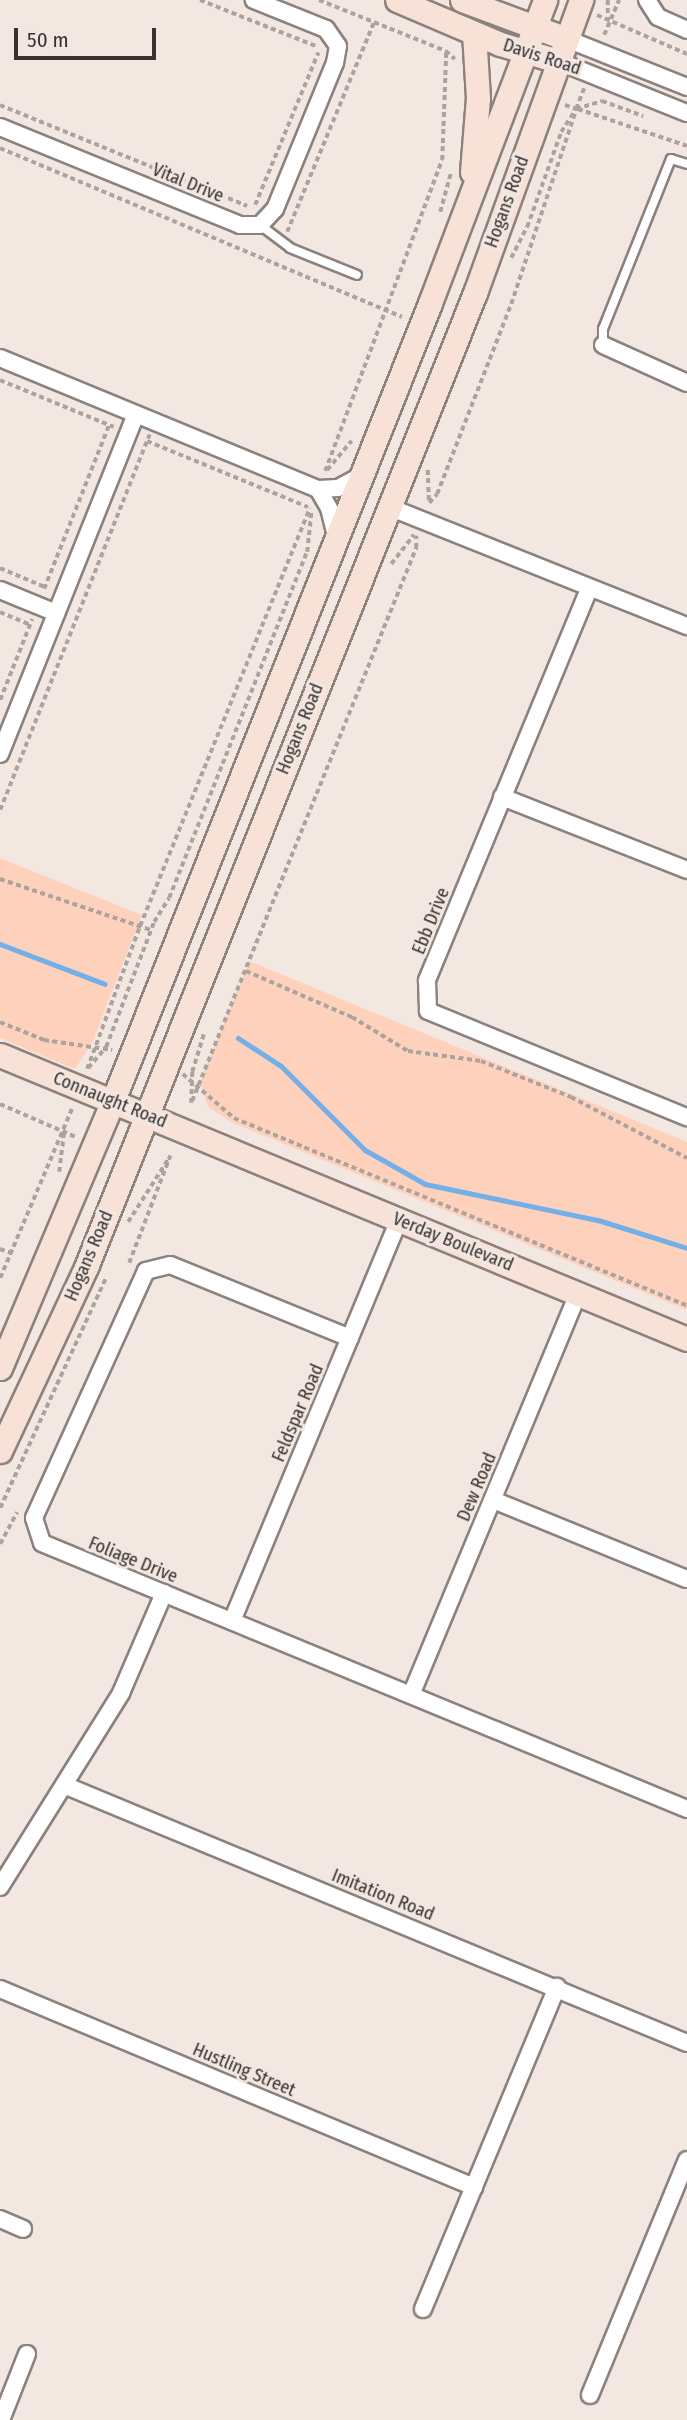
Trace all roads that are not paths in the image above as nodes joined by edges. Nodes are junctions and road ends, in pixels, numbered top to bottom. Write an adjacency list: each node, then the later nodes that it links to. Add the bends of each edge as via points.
1 (254, 0): 18 (street, via 326,29 338,46 275,209)
2 (397, 0): 9 (street, Davis Road)
3 (462, 0): 7 (street, Davis Road)
4 (545, 0): 7 (street, Hogans Road)
5 (581, 0): 10 (street, Hogans Road)
6 (647, 0): 8 (street, via 658,17)
7 (534, 30): 10 (street, Davis Road); 11 (street, Hogans Road)
8 (687, 30)
9 (474, 33): 11 (street, Davis Road); 17 (street, via 478,98)
10 (566, 39): 12 (street, Hogans Road); 13 (street, Davis Road)
11 (526, 52): 12 (street, Davis Road); 17 (street, Hogans Road)
12 (558, 61): 14 (street, Davis Road); 26 (street, Hogans Road, via 475,293)
13 (687, 87)
14 (687, 113)
15 (0, 127): 18 (street, Vital Drive, via 240,226)
16 (687, 164): 20 (lane, via 671,159 603,329)
17 (471, 189): 24 (street, Hogans Road)
18 (260, 225): 19 (lane, Vital Drive, via 290,248)
19 (356, 275)
20 (603, 345): 22 (street)
21 (0, 358): 23 (street)
22 (687, 383)
23 (136, 414): 25 (street); 30 (street)
24 (361, 476): 25 (street, via 338,488); 27 (street, Hogans Road)
25 (318, 489): 27 (street, via 329,508)
26 (389, 507): 28 (street); 37 (street, Hogans Road)
27 (336, 537): 36 (street, Hogans Road)
28 (589, 589): 31 (street); 33 (street, Ebb Drive)
29 (0, 590): 30 (street)
30 (56, 613): 32 (street)
31 (687, 626)
32 (0, 754)
33 (502, 797): 34 (street); 38 (street, Ebb Drive, via 427,981 428,1011)
34 (687, 870)
35 (0, 1055): 36 (street, Connaught Road)
36 (112, 1103): 37 (street, Connaught Road); 44 (street, Hogans Road)
37 (146, 1115): 39 (street, Connaught Road); 45 (street, Hogans Road, via 87,1265)
38 (687, 1117)
39 (219, 1145): 40 (street, Verday Boulevard)
40 (399, 1220): 41 (street, Verday Boulevard); 42 (street, Feldspar Road)
41 (578, 1294): 43 (street, Verday Boulevard); 46 (street, Dew Road)
42 (350, 1338): 48 (street, Foliage Drive, via 170,1265 146,1271 34,1518 42,1543); 49 (street, Feldspar Road)
43 (687, 1339)
44 (0, 1368)
45 (0, 1451)
46 (493, 1500): 47 (street); 50 (street, Dew Road)
47 (687, 1578)
48 (164, 1593): 49 (street, Foliage Drive); 51 (street, via 121,1693)
49 (232, 1621): 50 (street, Foliage Drive)
50 (411, 1695): 52 (street, Foliage Drive)
51 (64, 1785): 53 (street); 54 (street, Imitation Road)
52 (687, 1809)
53 (0, 1887)
54 (557, 1987): 56 (street, Imitation Road); 58 (street)
55 (0, 1989): 58 (street, Hustling Street)
56 (687, 2043)
57 (687, 2160): 63 (street)
58 (474, 2187): 61 (street)
59 (0, 2219): 60 (street)
60 (23, 2229)
61 (423, 2309)
62 (27, 2354): 64 (street)
63 (590, 2395)
64 (1, 2420)

